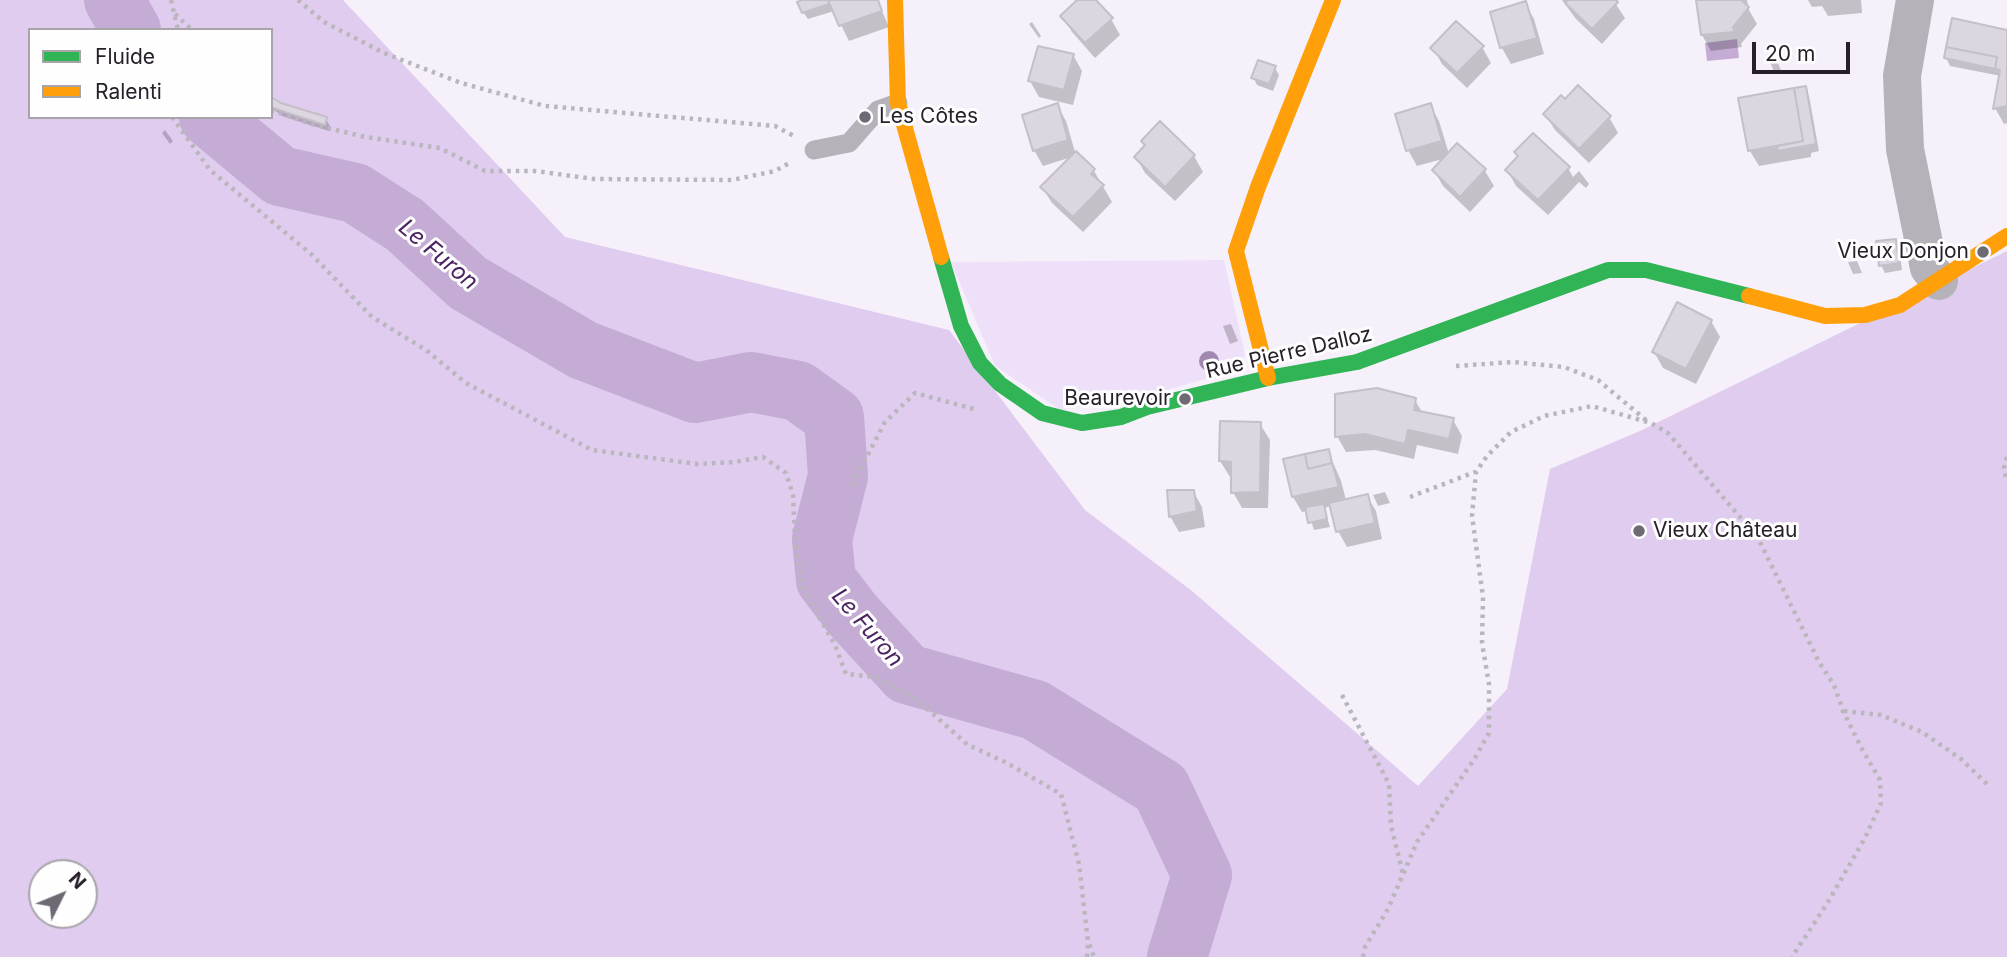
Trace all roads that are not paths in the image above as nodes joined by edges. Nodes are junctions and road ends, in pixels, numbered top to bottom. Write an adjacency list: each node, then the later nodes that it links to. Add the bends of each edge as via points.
1 (895, 0): 4 (street, Rue Pierre Dalloz)
2 (1333, 0): 8 (street, via 1236,251)
3 (1914, 0): 7 (street, via 1902,76 1905,149 1929,268)
4 (898, 103): 5 (lane, via 878,110 849,143); 8 (street, Rue Pierre Dalloz, via 961,326 980,363 1000,384 1042,413 1082,423)
5 (814, 150)
6 (2007, 236): 7 (street, Rue Pierre Dalloz)
7 (1939, 281): 8 (street, Rue Pierre Dalloz, via 1900,305 1865,315 1825,316 1646,270 1608,270 1357,362)
8 (1269, 379)

